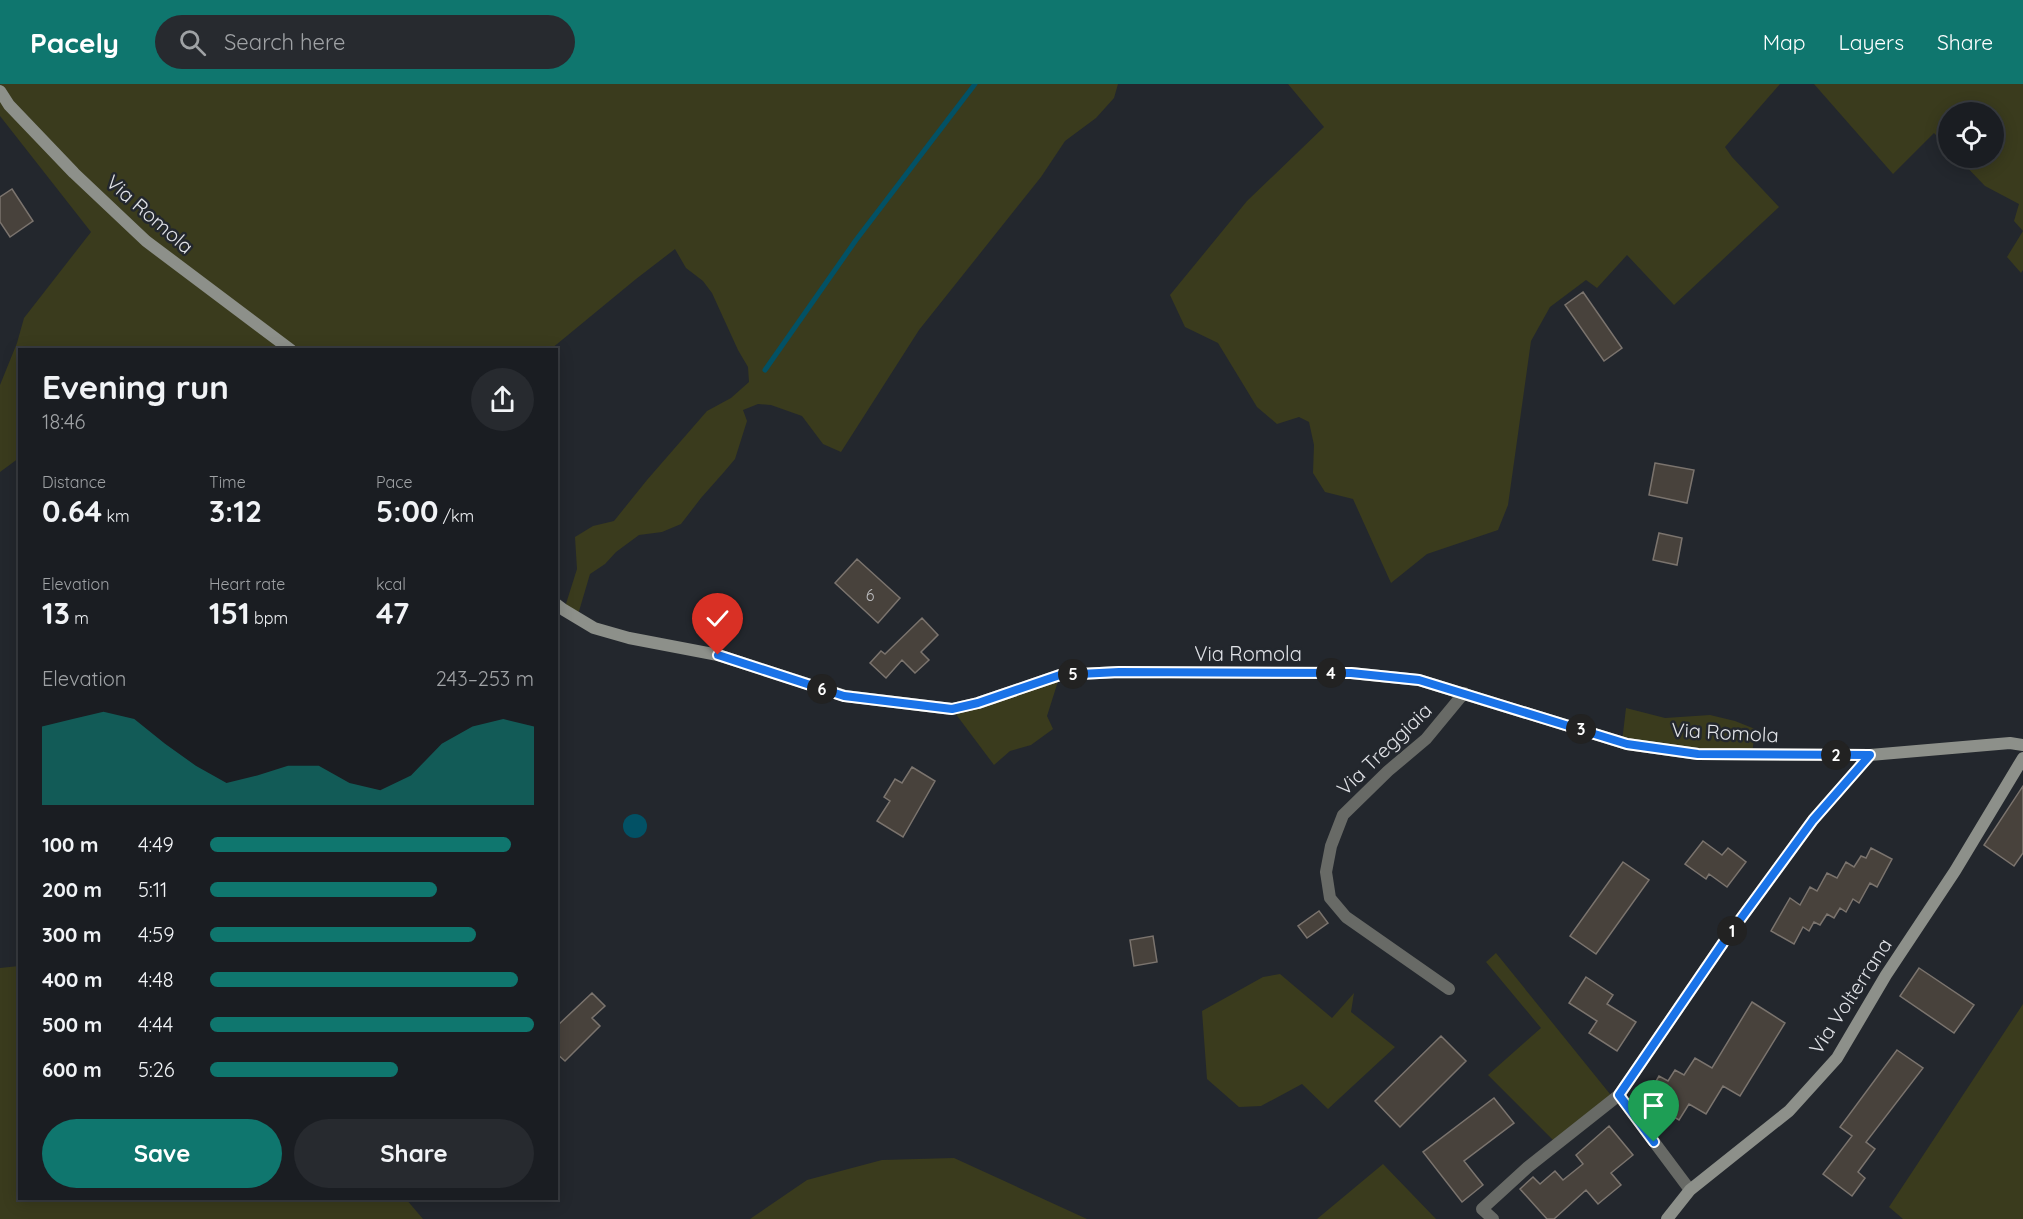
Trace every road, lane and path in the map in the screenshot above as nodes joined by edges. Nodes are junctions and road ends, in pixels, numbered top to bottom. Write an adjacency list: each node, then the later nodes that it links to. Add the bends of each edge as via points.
1 (0, 91): 2 (street, Via Romola, via 74,173 146,241)
2 (288, 348)
3 (558, 606): 4 (street, Via Romola, via 594,628 718,655 844,696 952,709 1060,675 1119,672 1351,673 1419,680)
4 (1464, 693): 6 (street, Via Romola, via 1627,744 1698,754); 8 (street, Via Treggiaia, via 1426,739 1343,816 1330,846 1326,872 1330,898 1346,917)
5 (2023, 745): 6 (street, Via Romola)
6 (1870, 755): 9 (street, via 1813,820)
7 (2023, 758): 10 (street, Via Volterrana, via 1837,1058 1788,1111)
8 (1449, 989)
9 (1619, 1095): 10 (street); 11 (street, via 1482,1209)
10 (1690, 1190): 12 (street, Via Volterrana)
11 (1493, 1219)
12 (1667, 1219)

